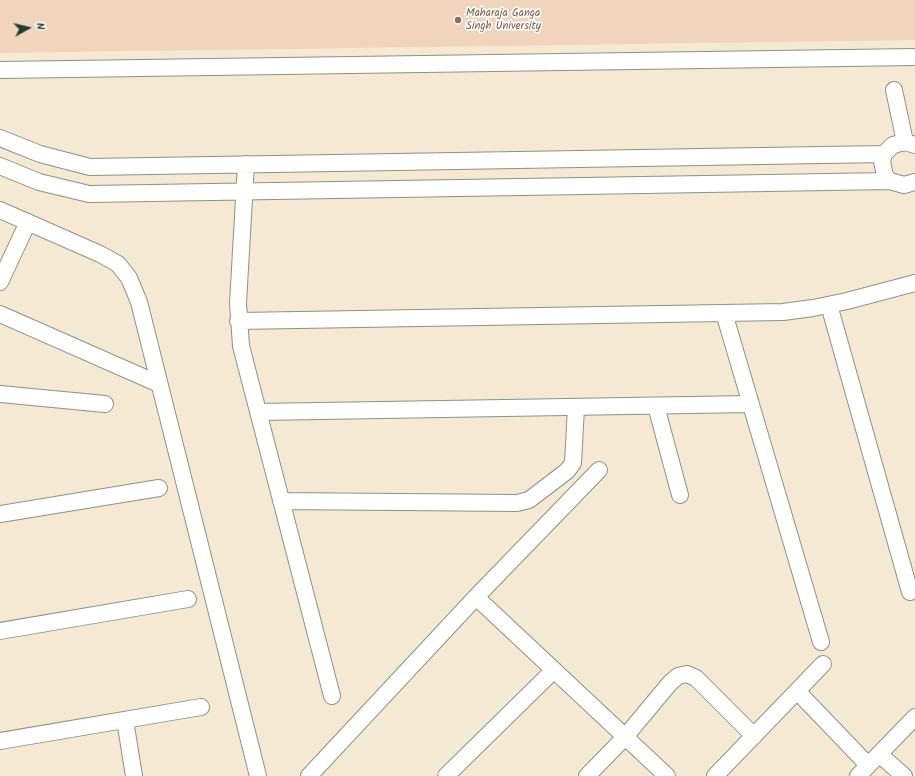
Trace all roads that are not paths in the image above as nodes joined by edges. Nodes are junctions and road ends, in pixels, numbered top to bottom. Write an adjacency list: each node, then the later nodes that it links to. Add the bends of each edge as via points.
1 (915, 57): 2 (street)
2 (0, 70)
3 (894, 90): 5 (street)
4 (0, 138): 7 (street, via 40,154 90,167)
5 (910, 144): 6 (street, via 893,144)
6 (884, 154): 7 (street); 9 (street, via 882,169)
7 (246, 164): 11 (street)
8 (0, 166): 11 (street, via 39,182 89,194)
9 (890, 181): 10 (street); 11 (street)
10 (914, 187)
11 (244, 192): 19 (street)
12 (0, 210): 13 (street)
13 (28, 222): 14 (street); 20 (street, via 118,264 129,278 138,302)
14 (0, 282)
15 (915, 283): 16 (street)
16 (829, 305): 17 (street, via 784,312); 32 (street)
17 (724, 313): 19 (street); 23 (street)
18 (0, 314): 20 (street)
19 (238, 321): 26 (street, via 241,346)
20 (159, 384): 49 (street)
21 (0, 394): 22 (street)
22 (105, 404)
23 (751, 404): 24 (street); 36 (street)
24 (656, 406): 25 (street); 29 (street)
25 (576, 407): 26 (street); 30 (street, via 573,464 529,500 517,503)
26 (258, 412): 30 (street)
27 (599, 470): 33 (street)
28 (158, 488): 31 (street)
29 (680, 495)
30 (280, 501): 40 (street)
31 (0, 514)
32 (910, 592)
33 (476, 597): 38 (street); 50 (street)
34 (188, 599): 35 (street)
35 (0, 631)
36 (821, 642)
37 (823, 664): 39 (street)
38 (554, 670): 45 (street); 51 (street)
39 (798, 691): 44 (street); 47 (street)
40 (332, 696)
41 (201, 707): 43 (street)
42 (915, 717): 47 (street)
43 (125, 720): 46 (street); 48 (street)
44 (754, 736): 45 (street, via 696,678 687,674 678,676 670,683); 54 (street)
45 (625, 737): 52 (street); 53 (street)
46 (0, 741)
47 (868, 765): 55 (street)
48 (134, 776)
49 (258, 776)
50 (309, 776)
51 (446, 776)
52 (587, 776)
53 (667, 776)
54 (715, 776)
55 (904, 776)

